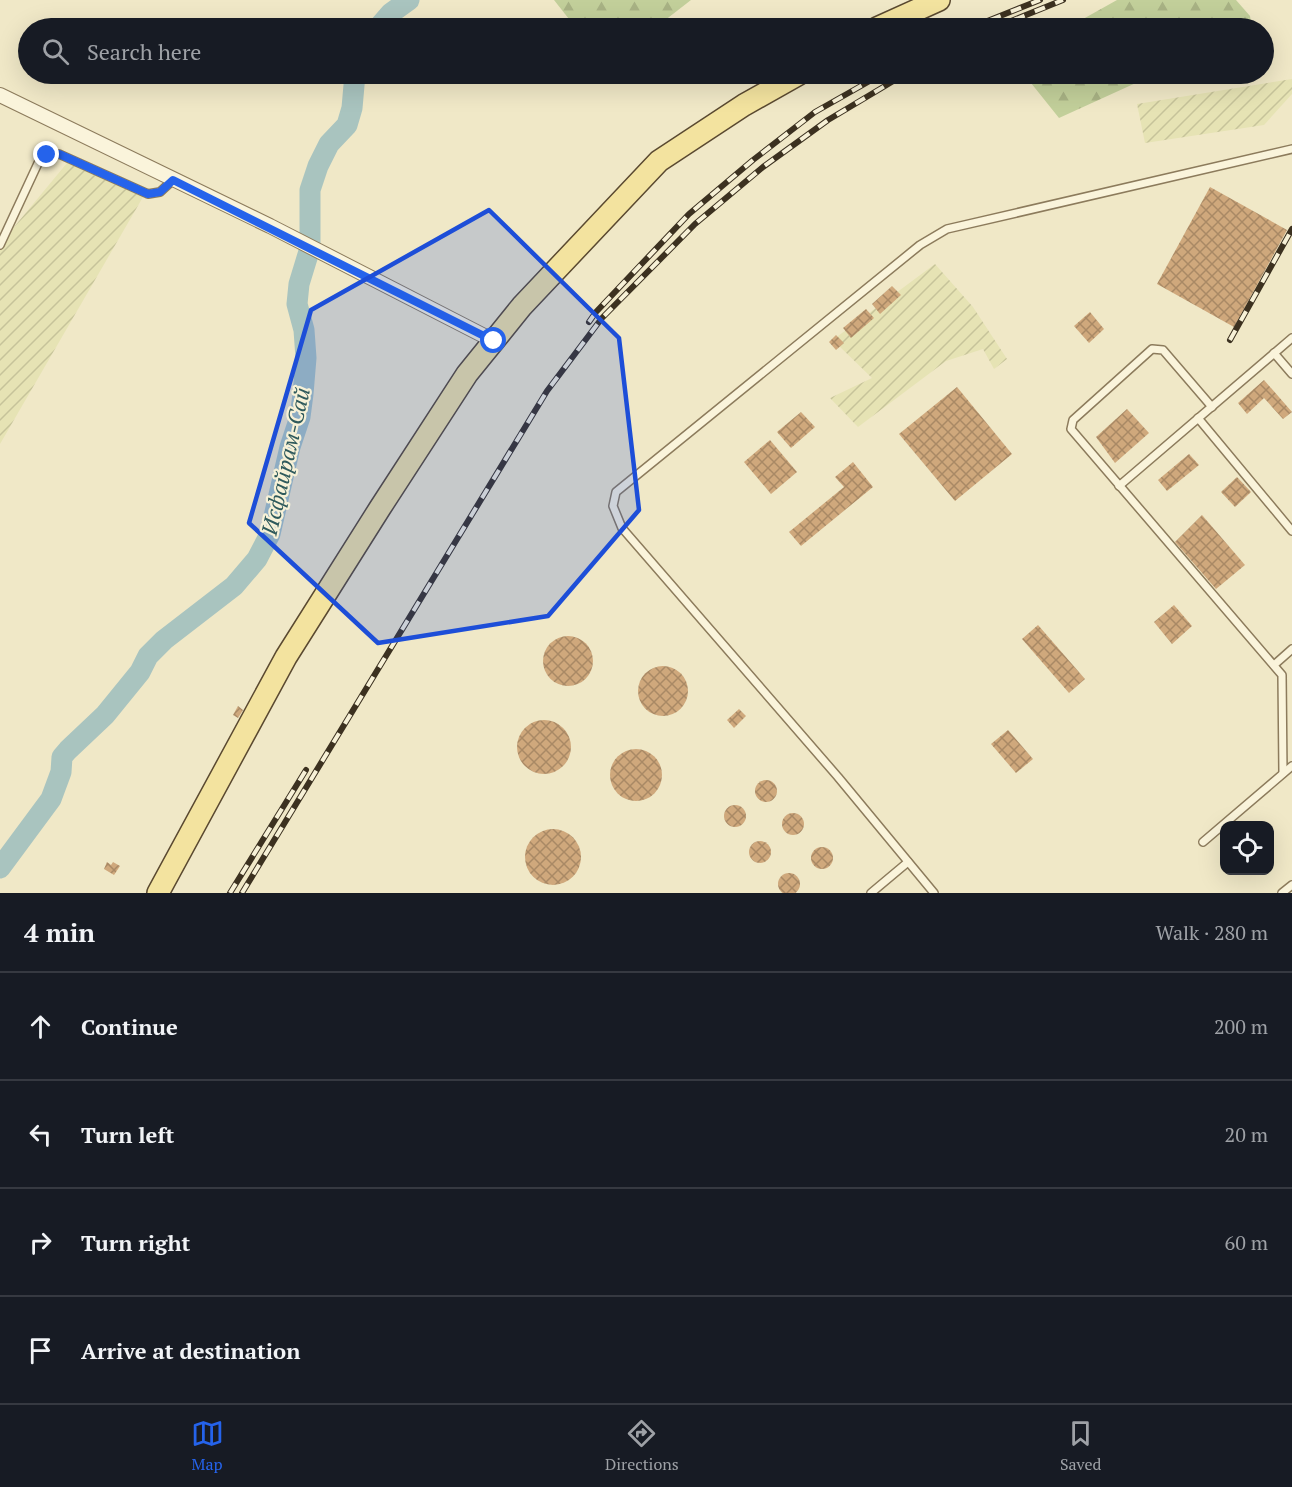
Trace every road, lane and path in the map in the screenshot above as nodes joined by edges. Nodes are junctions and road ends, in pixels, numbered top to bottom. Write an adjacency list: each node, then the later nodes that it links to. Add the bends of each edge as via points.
1 (939, 0): 2 (main road)
2 (899, 18)
3 (781, 84): 9 (main road, via 659,161 522,306)
4 (0, 96): 6 (street)
5 (1292, 149): 21 (lane, via 947,229 920,245 616,492 613,506 622,528)
6 (173, 180): 7 (lane, via 160,192 148,194 59,154 47,155 40,159); 9 (street)
7 (0, 245)
8 (1292, 338): 10 (lane)
9 (494, 341): 23 (main road, via 467,374 286,657)
10 (1274, 353): 11 (lane); 12 (lane)
11 (1292, 374)
12 (1212, 407): 13 (lane); 14 (lane, via 1162,350 1152,349 1073,420 1071,429)
13 (1198, 418): 14 (lane); 15 (lane)
14 (1119, 486): 17 (lane)
15 (1292, 531)
16 (1292, 649): 17 (lane)
17 (1274, 665): 19 (lane, via 1282,675)
18 (1292, 766): 19 (lane)
19 (1283, 773): 20 (lane)
20 (1203, 842)
21 (908, 862): 24 (lane); 25 (lane)
22 (1292, 885): 26 (lane)
23 (158, 893)
24 (871, 893)
25 (934, 893)
26 (1282, 893)

